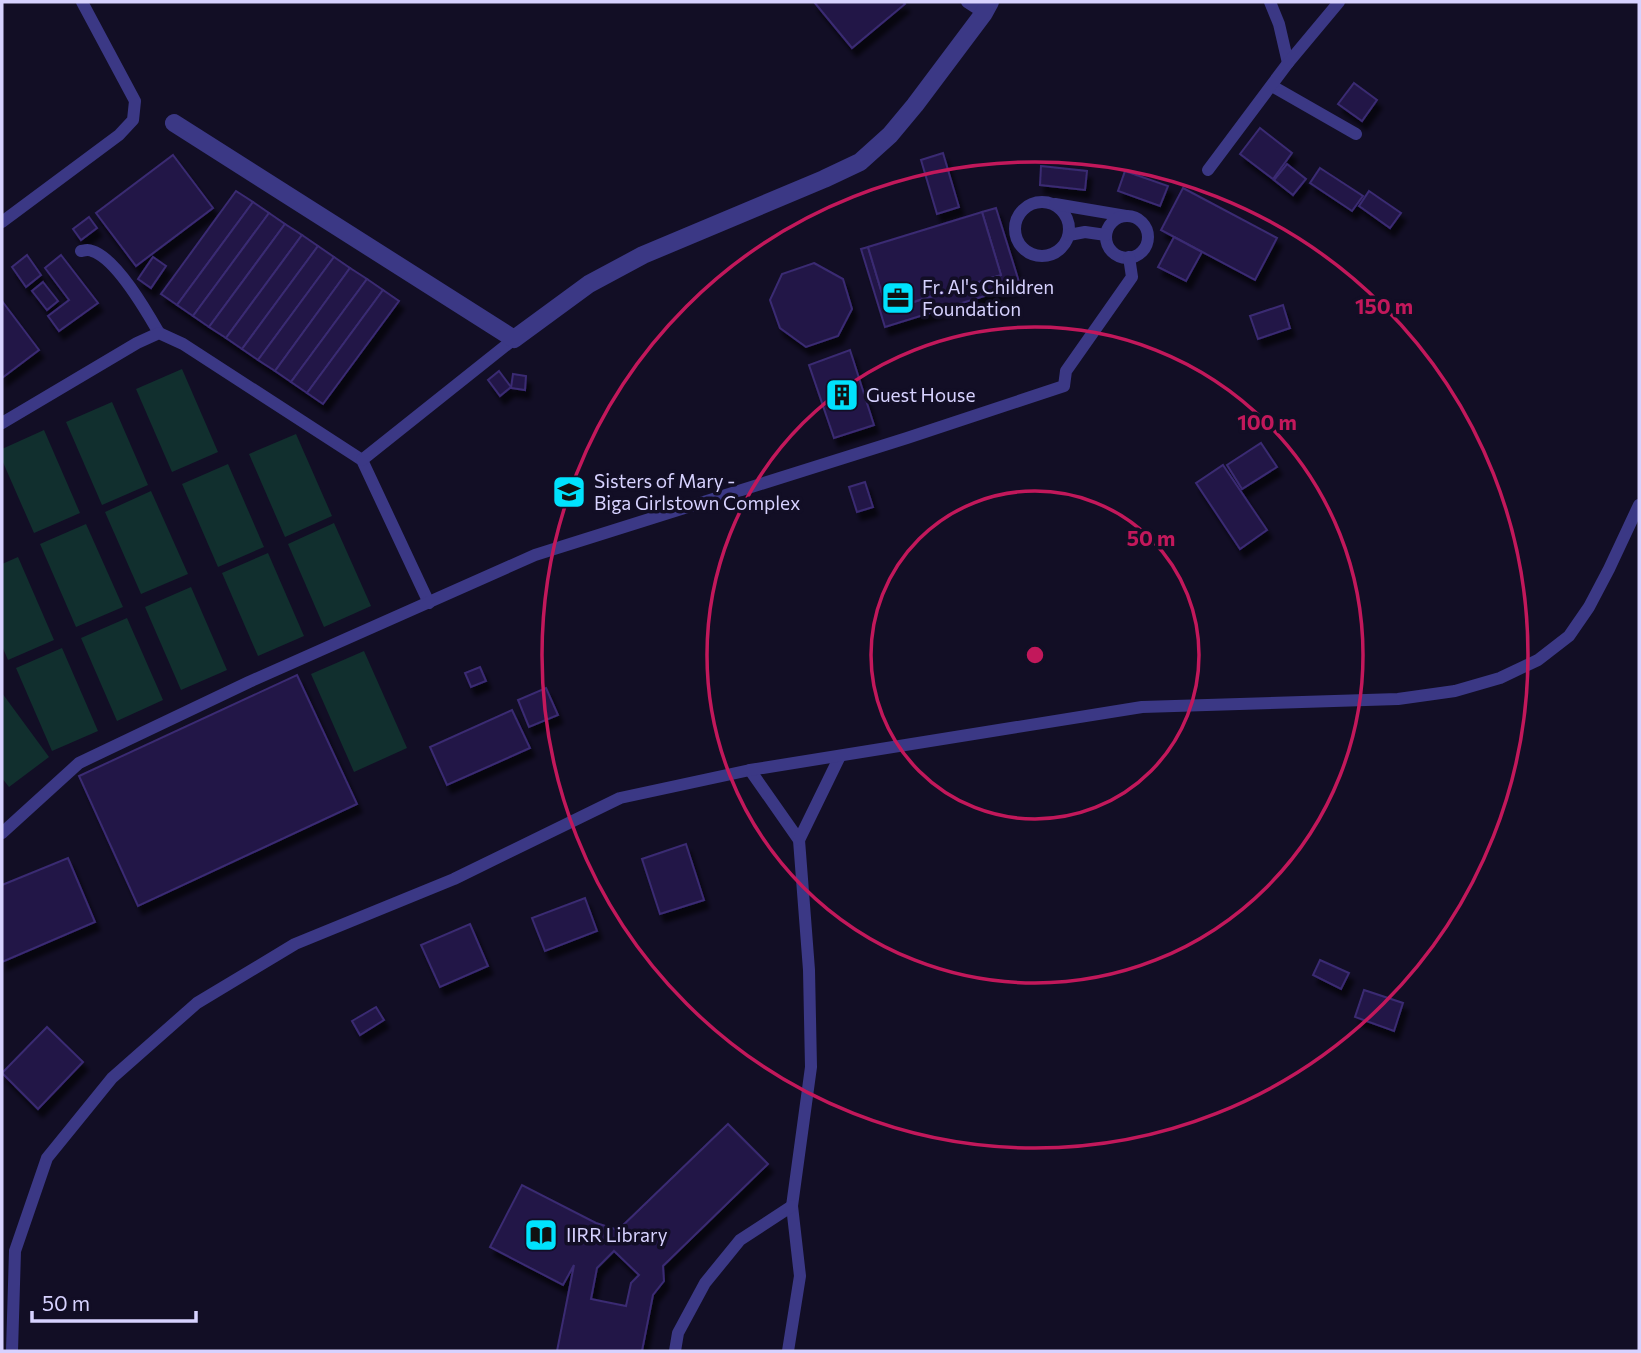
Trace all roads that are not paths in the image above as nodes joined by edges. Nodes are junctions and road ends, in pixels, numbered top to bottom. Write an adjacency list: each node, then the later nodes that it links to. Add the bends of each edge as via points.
1 (82, 2): 13 (lane, via 135,101 133,120)
2 (967, 2): 5 (lane)
3 (1270, 2): 6 (lane)
4 (1339, 2): 6 (lane)
5 (987, 7): 19 (street, via 915,105 860,162 643,255 589,284)
6 (1288, 64): 7 (lane)
7 (1272, 86): 9 (lane); 10 (lane)
8 (174, 123): 19 (street)
9 (1356, 134)
10 (1208, 170)
11 (1055, 204): 12 (lane); 14 (lane, via 1070,223); 14 (lane, via 1043,201 1021,211 1015,235 1020,246 1042,257 1055,254)
12 (1127, 216): 15 (lane, via 1113,222); 17 (lane, via 1141,220 1148,234 1144,248)
13 (2, 222)
14 (1069, 235): 15 (lane)
15 (1106, 235): 17 (lane, via 1112,252)
16 (81, 251): 18 (lane, via 90,249 109,262 136,294)
17 (1129, 257): 23 (lane, via 1132,277 1066,371 1064,386 535,555)
18 (159, 333): 20 (lane); 21 (lane)
19 (514, 339): 21 (lane)
20 (2, 423)
21 (362, 460): 23 (lane)
22 (1639, 505): 24 (lane, via 1594,597 1569,636 1538,660 1500,678 1455,691 1398,699 1142,707)
23 (429, 603): 26 (lane, via 79,763)
24 (840, 756): 25 (lane); 27 (lane)
25 (750, 771): 27 (lane); 29 (lane, via 620,798 454,879 295,944 197,1003 112,1079 47,1158 15,1251)
26 (2, 834)
27 (799, 840): 28 (lane, via 811,1067)
28 (792, 1206): 30 (lane, via 740,1240 705,1283 678,1333); 31 (lane, via 800,1276)
29 (12, 1351)
30 (675, 1351)
31 (788, 1351)

